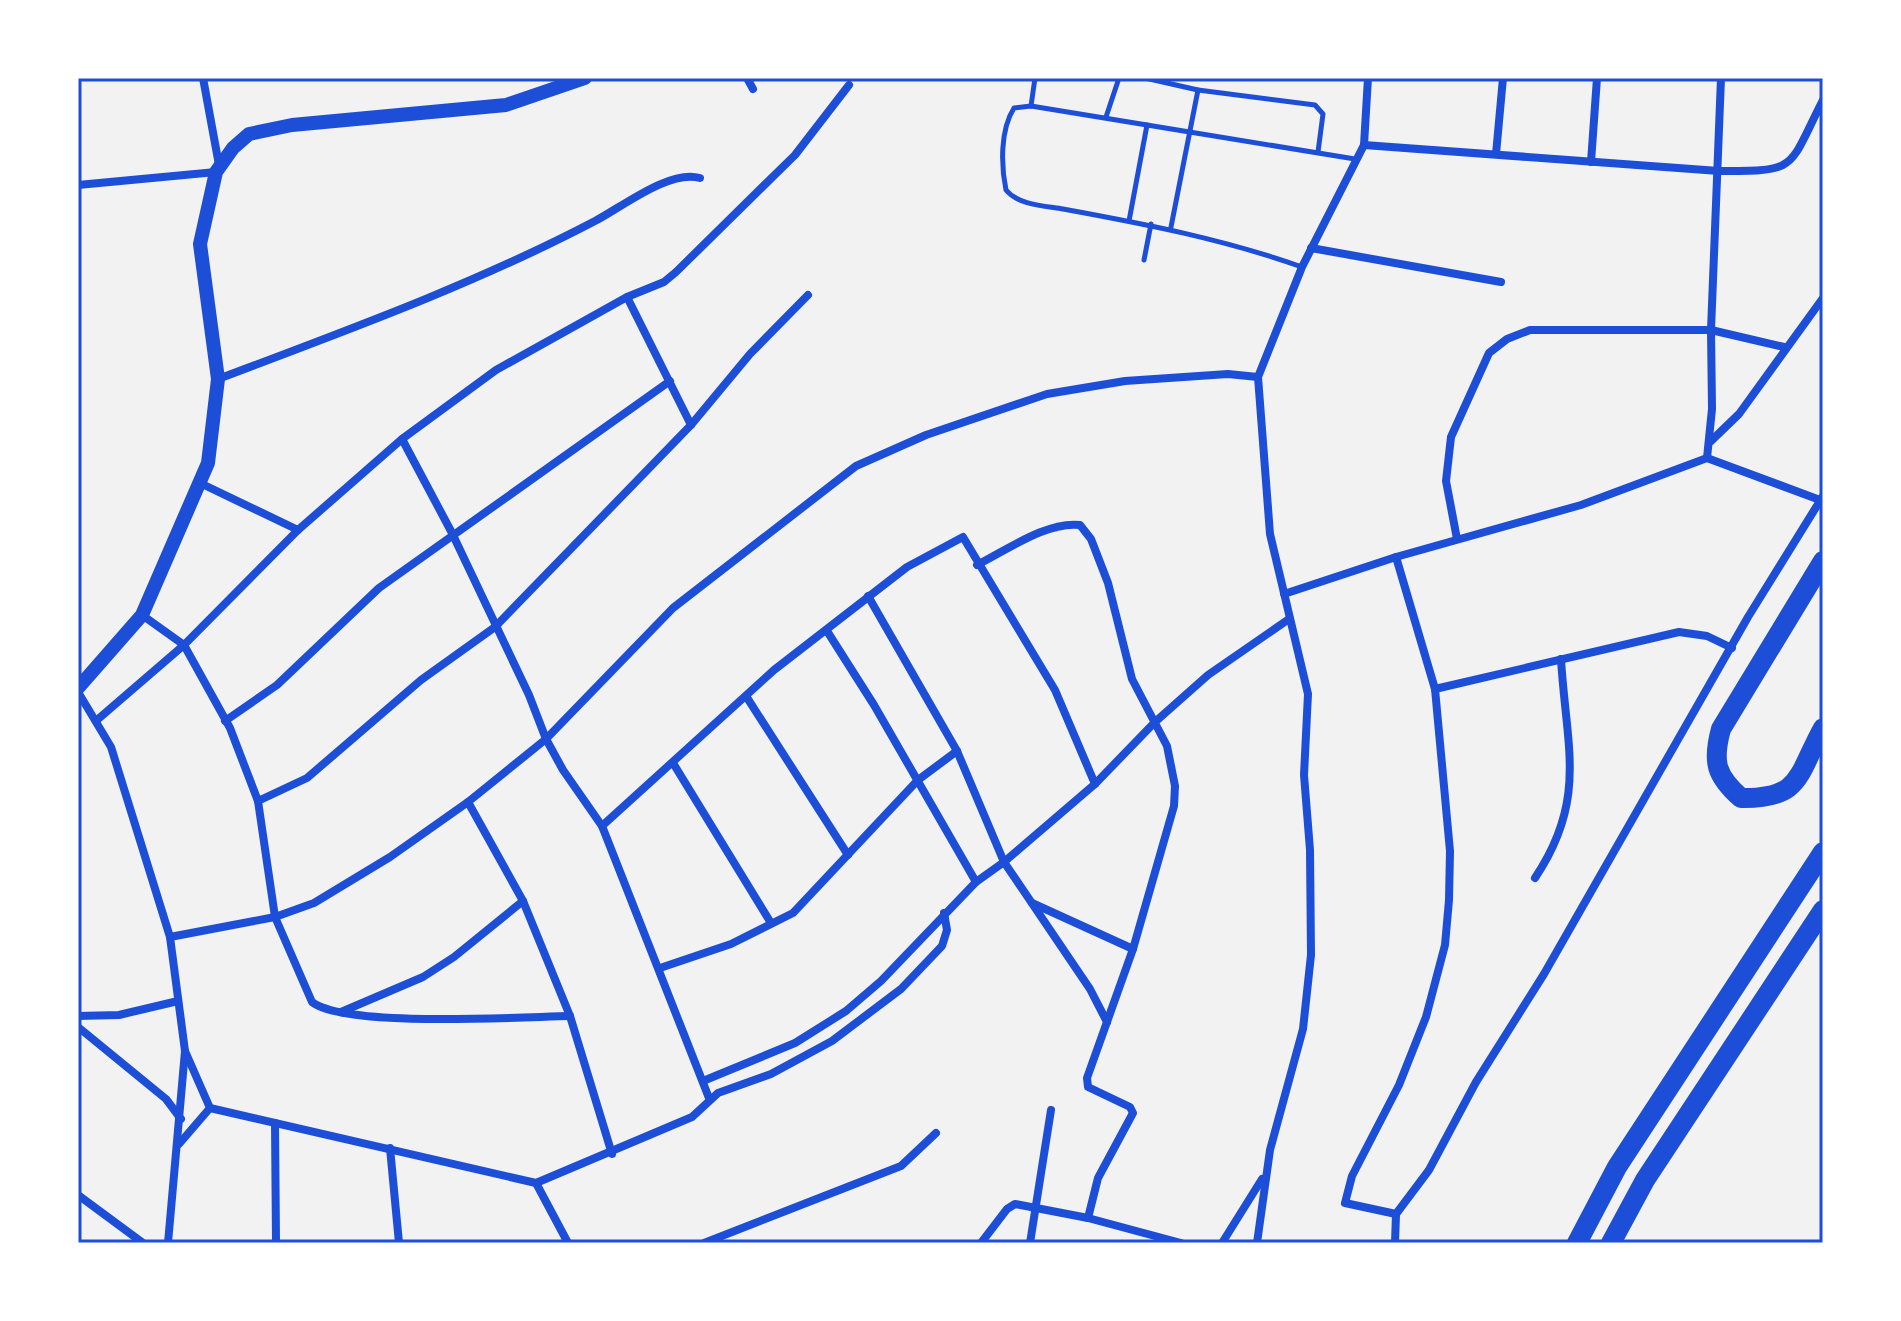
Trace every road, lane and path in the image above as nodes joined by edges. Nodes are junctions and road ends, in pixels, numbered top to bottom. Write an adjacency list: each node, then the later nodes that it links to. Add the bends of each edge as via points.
1 (203, 78): 24 (street)
2 (585, 78): 24 (street, via 506,105 292,125 249,134)
3 (747, 78): 12 (street)
4 (1035, 78): 15 (lane)
5 (1119, 78): 16 (lane)
6 (1145, 78): 13 (lane)
7 (1368, 78): 19 (street)
8 (1503, 78): 21 (street)
9 (1597, 78): 23 (street)
10 (1721, 78): 25 (street)
11 (849, 85): 36 (street, via 795,155 724,228 664,282)
12 (753, 89)
13 (1198, 90): 18 (lane); 20 (lane, via 1315,105 1323,114)
14 (1823, 100): 25 (street, via 1783,168)
15 (1031, 106): 16 (lane); 28 (lane, via 1014,108 1009,116 1004,168 1011,196)
16 (1106, 117): 17 (lane)
17 (1147, 125): 18 (lane); 28 (lane)
18 (1190, 132): 20 (lane); 30 (lane)
19 (1364, 145): 21 (street); 22 (street)
20 (1318, 152): 22 (lane)
21 (1496, 154): 23 (street)
22 (1355, 159): 31 (street)
23 (1591, 162): 25 (street)
24 (217, 168): 27 (street); 41 (street, via 200,244)
25 (1719, 171): 38 (street)
26 (700, 178): 41 (street, via 688,176 653,188 479,276)
27 (78, 185)
28 (1129, 221): 29 (lane)
29 (1151, 224): 30 (lane); 32 (lane)
30 (1171, 227): 33 (lane)
31 (1311, 248): 33 (street); 34 (street)
32 (1144, 260)
33 (1302, 267): 40 (street)
34 (1501, 282)
35 (808, 295): 43 (street)
36 (627, 297): 42 (street); 44 (street, via 496,370)
37 (1823, 298): 39 (street)
38 (1711, 330): 39 (street); 45 (street); 51 (street, via 1530,330 1489,353 1451,437 1446,481)
39 (1784, 347): 45 (street, via 1739,414)
40 (1258, 377): 55 (street, via 1265,493); 71 (street, via 1125,381 1047,394 926,435 856,466 673,608)
41 (218, 379): 47 (street, via 215,426)
42 (670, 381): 43 (street); 50 (street)
43 (691, 425): 59 (street)
44 (402, 439): 49 (street); 50 (street)
45 (1711, 442): 46 (street)
46 (1707, 458): 48 (street); 51 (street, via 1581,505)
47 (200, 483): 49 (street); 57 (street)
48 (1821, 498): 62 (street)
49 (298, 530): 61 (street)
50 (452, 533): 59 (street); 68 (street, via 379,588 277,685)
51 (1457, 539): 52 (street)
52 (1396, 557): 55 (street); 64 (street)
53 (1823, 561): 70 (highway, via 1721,729 1715,752 1723,781 1741,798 1782,793 1793,787)
54 (977, 565): 56 (street, via 963,537 907,567); 69 (street, via 1046,532 1080,525 1108,583 1132,679); 75 (street, via 1055,690)
55 (1284, 594): 58 (street)
56 (868, 596): 60 (street); 72 (street)
57 (142, 615): 61 (street); 65 (street)
58 (1289, 619): 69 (street, via 1227,660); 110 (street, via 1308,694 1304,775 1311,955 1303,1029)
59 (495, 627): 71 (street); 76 (street, via 421,680 307,778)
60 (827, 631): 66 (street); 74 (street)
61 (184, 645): 67 (street); 68 (street)
62 (1732, 648): 63 (street, via 1707,636 1679,632); 114 (street, via 1429,1170)
63 (1561, 659): 64 (street); 82 (street, via 1570,802 1556,847)
64 (1435, 689): 114 (street, via 1450,851 1445,945 1426,1017 1399,1085 1352,1176 1345,1203)
65 (78, 690): 67 (street)
66 (746, 696): 73 (street); 80 (street)
67 (97, 720): 90 (street, via 111,747)
68 (225, 721): 76 (street)
69 (1155, 722): 75 (street); 91 (street, via 1167,746 1174,806)
70 (1823, 728)
71 (546, 739): 77 (street); 78 (street)
72 (957, 751): 74 (street); 81 (street)
73 (673, 763): 78 (street); 89 (street)
74 (918, 780): 80 (street); 83 (street)
75 (1095, 784): 81 (street)
76 (258, 801): 88 (street)
77 (468, 802): 84 (street); 88 (street, via 314,903)
78 (602, 826): 92 (street)
79 (1823, 852): 128 (highway, via 1617,1167)
80 (848, 855): 89 (street, via 793,913)
81 (1004, 862): 83 (street); 85 (street)
82 (1535, 878)
83 (976, 882): 87 (street)
84 (523, 901): 94 (street, via 423,977); 96 (street)
85 (1032, 903): 91 (street); 97 (street)
86 (1823, 910): 129 (highway, via 1645,1180)
87 (944, 913): 100 (street, via 846,1011 795,1043); 101 (street, via 947,930 942,946 901,989 832,1041 771,1074)
88 (275, 917): 90 (street); 94 (street, via 305,992 321,1008)
89 (771, 923): 92 (street, via 731,944)
90 (170, 937): 93 (street)
91 (1133, 949): 97 (street)
92 (660, 968): 100 (street)
93 (178, 1001): 95 (street, via 119,1015); 99 (street)
94 (337, 1013): 96 (street, via 447,1019)
95 (78, 1016)
96 (570, 1016): 109 (street)
97 (1107, 1022): 115 (street, via 1088,1087 1133,1113 1098,1178)
98 (78, 1027): 104 (street, via 166,1099)
99 (185, 1051): 102 (street); 104 (street)
100 (703, 1081): 101 (street)
101 (709, 1098): 109 (street, via 692,1117)
102 (210, 1108): 105 (street); 107 (street)
103 (1051, 1110): 113 (street)
104 (181, 1119): 107 (street)
105 (275, 1123): 108 (street); 118 (street)
106 (936, 1133): 121 (street, via 901,1166)
107 (179, 1145): 117 (street)
108 (390, 1148): 111 (street); 119 (street)
109 (612, 1154): 111 (street)
110 (1265, 1175): 125 (street); 126 (street)
111 (536, 1183): 120 (street)
112 (78, 1195): 116 (street)
113 (1036, 1207): 115 (street); 122 (street, via 1010,1206); 123 (street)
114 (1396, 1214): 127 (street)
115 (1088, 1218): 124 (street)
116 (143, 1243)
117 (168, 1243)
118 (276, 1243)
119 (399, 1243)
120 (568, 1243)
121 (704, 1243)
122 (981, 1243)
123 (1030, 1243)
124 (1181, 1243)
125 (1222, 1243)
126 (1257, 1243)
127 (1395, 1243)
128 (1577, 1243)
129 (1611, 1243)

